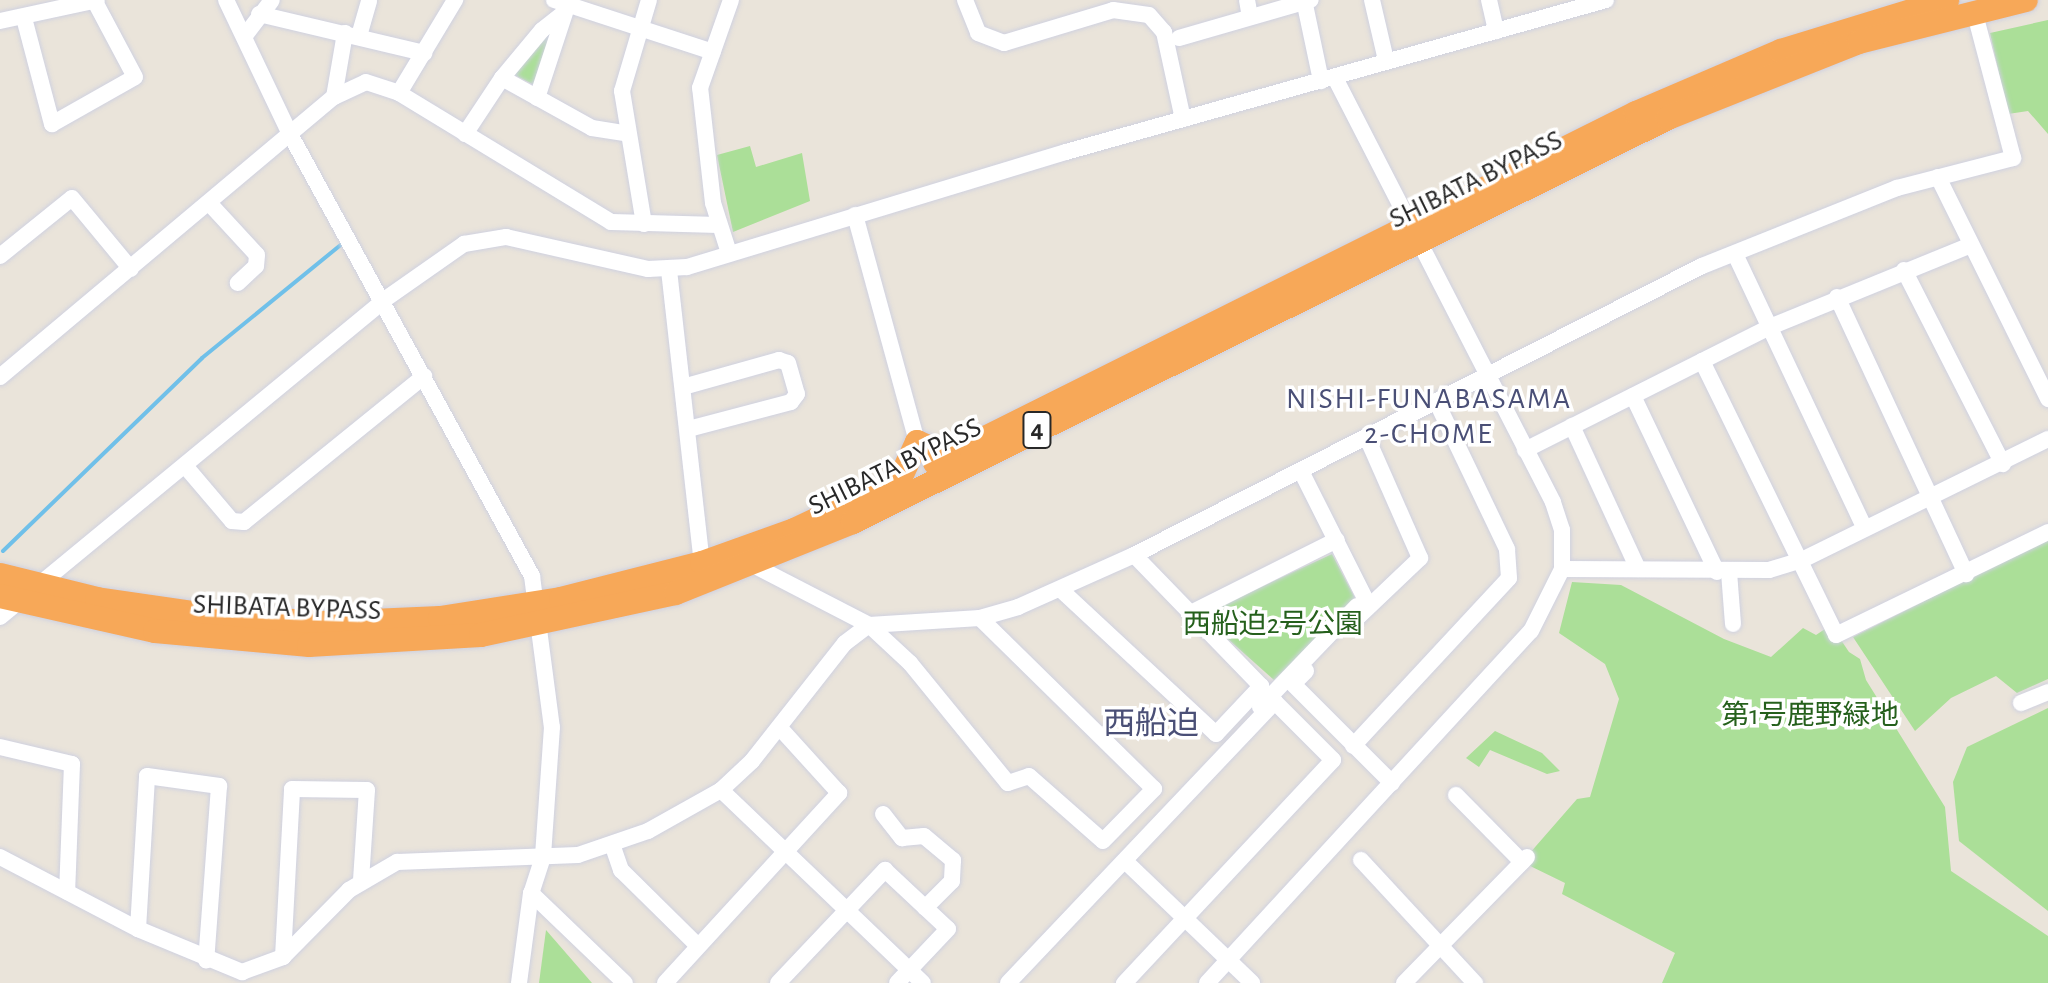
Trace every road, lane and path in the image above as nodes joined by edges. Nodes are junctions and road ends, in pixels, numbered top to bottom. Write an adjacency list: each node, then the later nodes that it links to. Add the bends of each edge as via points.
1 (95, 0): 21 (street); 21 (street, via 135,77 52,124)
2 (226, 0): 26 (street)
3 (272, 0): 19 (street)
4 (369, 0): 25 (street)
5 (455, 0): 29 (street)
6 (649, 0): 23 (street)
7 (731, 0): 28 (street)
8 (965, 0): 17 (street, via 978,33 1004,43)
9 (1247, 0): 20 (street)
10 (1489, 0): 24 (street)
11 (1606, 0): 24 (street)
12 (1947, 0): 45 (highway, SHIBATA BYPASS / 4, via 1767,56 1636,113)
13 (2026, 0): 18 (highway, SHIBATA BYPASS / 4)
14 (1307, 1): 20 (street); 32 (street)
15 (1377, 1): 30 (street)
16 (564, 4): 23 (street); 31 (street); 35 (street)
17 (1112, 5): 36 (street, via 1137,10 1159,23)
18 (1974, 10): 40 (street, via 2013,158); 45 (highway, SHIBATA BYPASS / 4, via 1782,69)
19 (259, 14): 25 (street); 26 (street)
20 (1250, 17): 27 (street)
21 (24, 18): 22 (street)
22 (0, 21)
23 (639, 29): 28 (street); 38 (street, via 623,78)
24 (1496, 31): 30 (street)
25 (352, 35): 29 (street); 34 (street)
26 (244, 37): 39 (street)
27 (1179, 38)
28 (713, 52): 44 (street, via 700,88 701,131)
29 (424, 53): 33 (street)
30 (1386, 60): 32 (street)
31 (502, 78): 35 (street); 37 (street)
32 (1328, 79): 36 (street); 45 (street)
33 (399, 93): 34 (street, via 366,82); 37 (street)
34 (334, 97): 39 (street)
35 (537, 98): 38 (street, via 607,134)
36 (1183, 119): 42 (street)
37 (465, 134): 43 (street, via 611,222)
38 (628, 134): 43 (street)
39 (291, 136): 41 (street); 55 (street)
40 (1938, 177): 46 (street); 48 (street, via 1777,233)
41 (210, 204): 50 (street); 53 (street, via 257,255 256,266)
42 (855, 215): 47 (street); 69 (street)
43 (644, 224): 44 (street)
44 (719, 225): 47 (street)
45 (1413, 233): 58 (street); 71 (highway, SHIBATA BYPASS / 4); 83 (highway, SHIBATA BYPASS / 4, via 853,522)
46 (1971, 245): 52 (street); 63 (street)
47 (729, 253): 51 (street)
48 (1735, 254): 56 (street); 58 (street)
49 (0, 256): 50 (street, via 72,198)
50 (131, 269): 60 (street)
51 (669, 270): 55 (street, via 630,266 525,239 482,238 444,255); 61 (street)
52 (1904, 270): 54 (street); 72 (street)
53 (238, 283)
54 (1837, 297): 56 (street); 76 (street)
55 (384, 300): 59 (street); 73 (street)
56 (1770, 327): 57 (street); 77 (street)
57 (1702, 361): 62 (street); 81 (street)
58 (1484, 373): 64 (street); 70 (street)
59 (424, 376): 73 (street, via 244,522 232,521); 94 (street, via 532,576)
60 (0, 377)
61 (683, 387): 66 (street); 66 (street, via 779,360 788,363 797,394 791,402)
62 (1633, 396): 65 (street); 86 (street)
63 (2048, 399)
64 (1436, 401): 67 (street); 101 (street, via 1507,549 1509,578)
65 (1572, 426): 70 (street); 85 (street)
66 (688, 429): 82 (street)
67 (1367, 438): 74 (street); 92 (street, via 1420,558)
68 (2048, 439): 72 (street)
69 (917, 442): 71 (highway); 75 (highway)
70 (1525, 450): 84 (street, via 1558,516)
71 (949, 456): 75 (highway, SHIBATA BYPASS / 4)
72 (2003, 464): 76 (street)
73 (186, 467): 89 (street)
74 (1301, 471): 79 (street); 80 (street)
75 (899, 481): 82 (highway, SHIBATA BYPASS / 4, via 794,530)
76 (1931, 495): 77 (street); 87 (street)
77 (1864, 527): 81 (street)
78 (2048, 532): 87 (street)
79 (1337, 540): 92 (street); 93 (street)
80 (1134, 555): 90 (street); 93 (street)
81 (1802, 560): 86 (street, via 1769,570); 87 (street, via 1836,635)
82 (702, 563): 94 (highway, SHIBATA BYPASS / 4)
83 (753, 565): 94 (highway, SHIBATA BYPASS / 4, via 676,593); 97 (street)
84 (1562, 569): 85 (street); 103 (street, via 1531,631)
85 (1638, 569): 86 (street)
86 (1723, 572): 96 (street)
87 (1966, 574)
88 (0, 575): 89 (highway, SHIBATA BYPASS / 4)
89 (40, 586): 91 (street); 94 (highway, SHIBATA BYPASS / 4, via 172,611 326,623)
90 (1060, 589): 93 (street, via 1216,734 1261,686); 95 (street)
91 (6, 605): 94 (highway, SHIBATA BYPASS / 4, via 155,631 309,645 431,640)
92 (1363, 606): 101 (street, via 1293,684); 120 (street)
93 (1191, 613)
94 (539, 615): 110 (street, via 552,707)
95 (980, 618): 97 (street); 97 (street, via 1154,789 1103,841 1029,776 1008,783 910,663)
96 (1733, 624)
97 (869, 625): 100 (street, via 845,643)
98 (2048, 692): 99 (street)
99 (2021, 703)
100 (781, 729): 104 (street); 108 (street, via 839,793)
101 (1353, 746): 103 (street)
102 (0, 747): 114 (street, via 72,764)
103 (1392, 783): 124 (street)
104 (721, 790): 107 (street, via 648,831); 108 (street)
105 (1456, 795): 122 (street, via 1524,860)
106 (883, 814): 116 (street, via 902,838 924,836 953,860 952,881)
107 (612, 844): 110 (street, via 578,855); 121 (street, via 621,870)
108 (785, 849): 117 (street); 121 (street)
109 (0, 857): 114 (street)
110 (543, 857): 113 (street, via 411,859); 115 (street)
111 (1361, 860): 122 (street)
112 (1125, 861): 118 (street); 118 (street, via 1275,702 1333,760); 133 (street)
113 (361, 881): 123 (street); 123 (street, via 367,790 292,789)
114 (67, 892): 119 (street)
115 (531, 893): 127 (street); 128 (street)
116 (925, 908): 117 (street, via 885,870); 126 (street, via 948,929)
117 (847, 910): 126 (street); 130 (street)
118 (1185, 919): 124 (street); 134 (street)
119 (138, 929): 125 (street); 125 (street, via 147,776 219,786)
120 (1034, 941)
121 (697, 945): 129 (street)
122 (1439, 947): 137 (street); 138 (street)
123 (283, 957): 125 (street, via 242,972)
124 (1229, 960): 135 (street); 136 (street)
125 (206, 961)
126 (909, 970): 131 (street); 132 (street)
127 (519, 983)
128 (625, 983)
129 (665, 983)
130 (778, 983)
131 (897, 983)
132 (923, 983)
133 (1008, 983)
134 (1124, 983)
135 (1207, 983)
136 (1252, 983)
137 (1404, 983)
138 (1475, 983)

